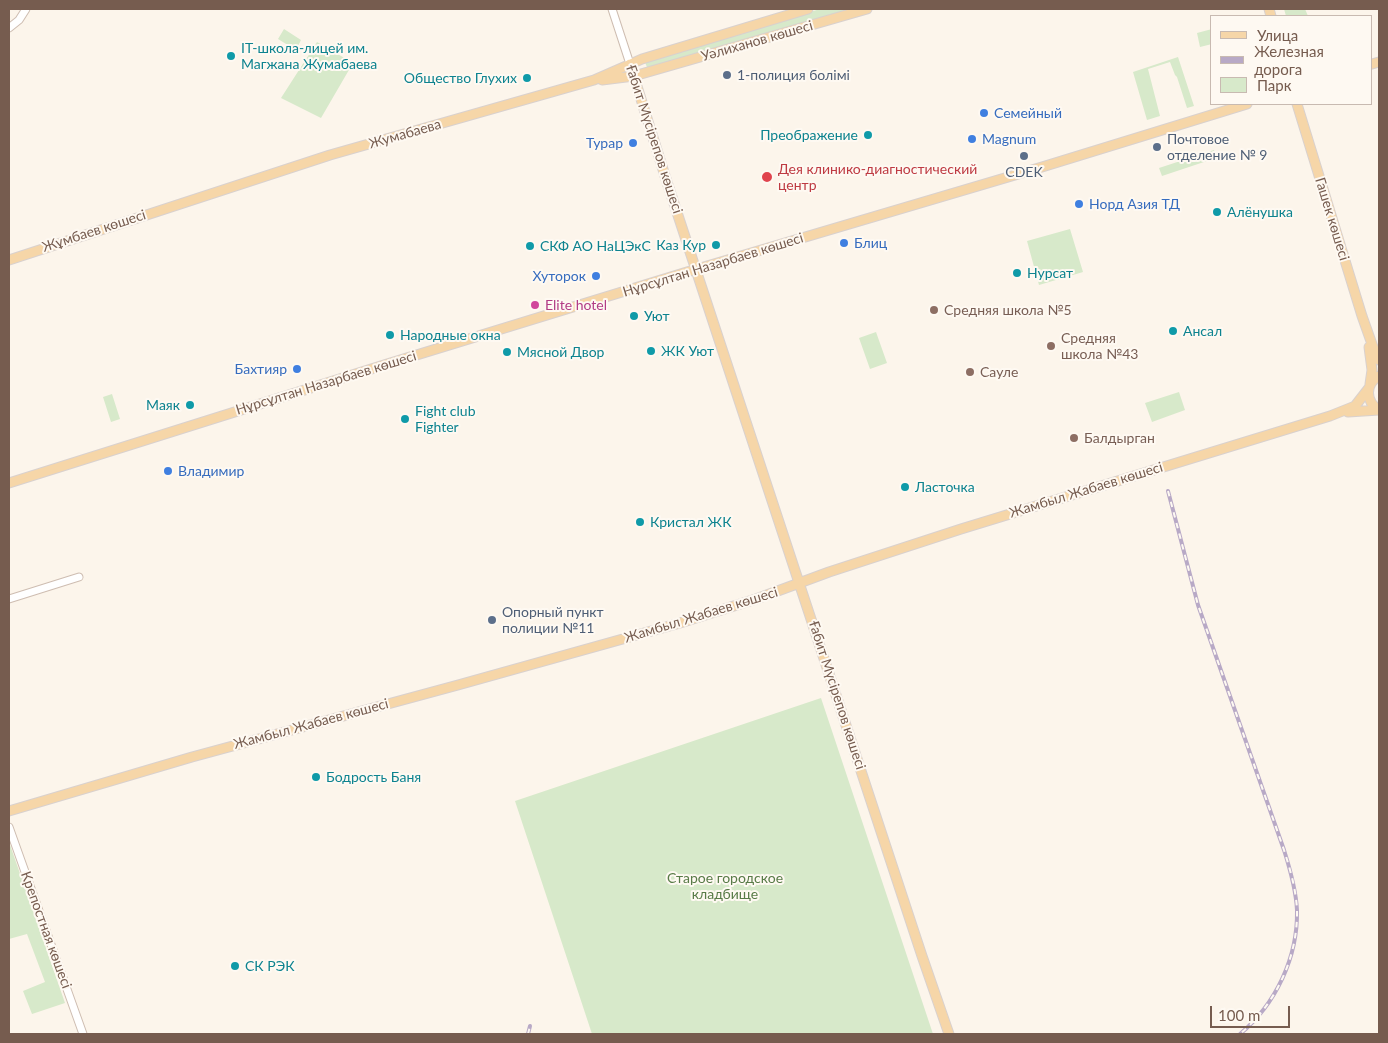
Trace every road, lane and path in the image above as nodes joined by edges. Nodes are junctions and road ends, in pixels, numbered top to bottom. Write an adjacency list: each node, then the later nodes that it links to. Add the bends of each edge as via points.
1 (26, 9): 5 (street)
2 (612, 9): 6 (street, Ғабит Мүсірепов көшесі)
3 (808, 9): 6 (main road, Уәлиханов көшесі)
4 (867, 9): 7 (main road, Уәлиханов көшесі)
5 (9, 28)
6 (630, 64): 7 (main road, Ғабит Мүсірепов көшесі); 8 (main road, Жумабаева)
7 (634, 76): 8 (main road); 16 (main road, Ғабит Мүсірепов көшесі)
8 (594, 80): 11 (main road, Жумабаева, via 330,155)
9 (1244, 105): 16 (main road, Нұрсұлтан Назарбаев көшесі)
10 (1297, 105): 17 (main road, Гашек көшесі)
11 (180, 204): 13 (main road, Жұмбаев көшесі)
12 (9, 254): 13 (main road)
13 (24, 254): 14 (main road, Жұмбаев көшесі); 15 (main road)
14 (9, 260)
15 (9, 268)
16 (696, 269): 23 (main road, Нұрсұлтан Назарбаев көшесі); 25 (main road, Ғабит Мүсірепов көшесі)
17 (1367, 334): 18 (main road, Гашек көшесі); 20 (main road, Гашек көшесі, via 1371,364)
18 (1379, 360)
19 (1379, 376): 20 (main road)
20 (1369, 386): 21 (main road, via 1370,401); 22 (main road, via 1355,406)
21 (1379, 410): 22 (main road)
22 (1330, 416): 25 (main road, Жамбыл Жабаев көшесі, via 961,529)
23 (9, 483)
24 (79, 577): 26 (street)
25 (800, 583): 27 (main road, Жамбыл Жабаев көшесі, via 680,623 192,757); 30 (main road, Ғабит Мүсірепов көшесі)
26 (9, 599)
27 (9, 811)
28 (9, 827): 29 (street, Крепостная көшесі)
29 (84, 1034)
30 (949, 1034)

